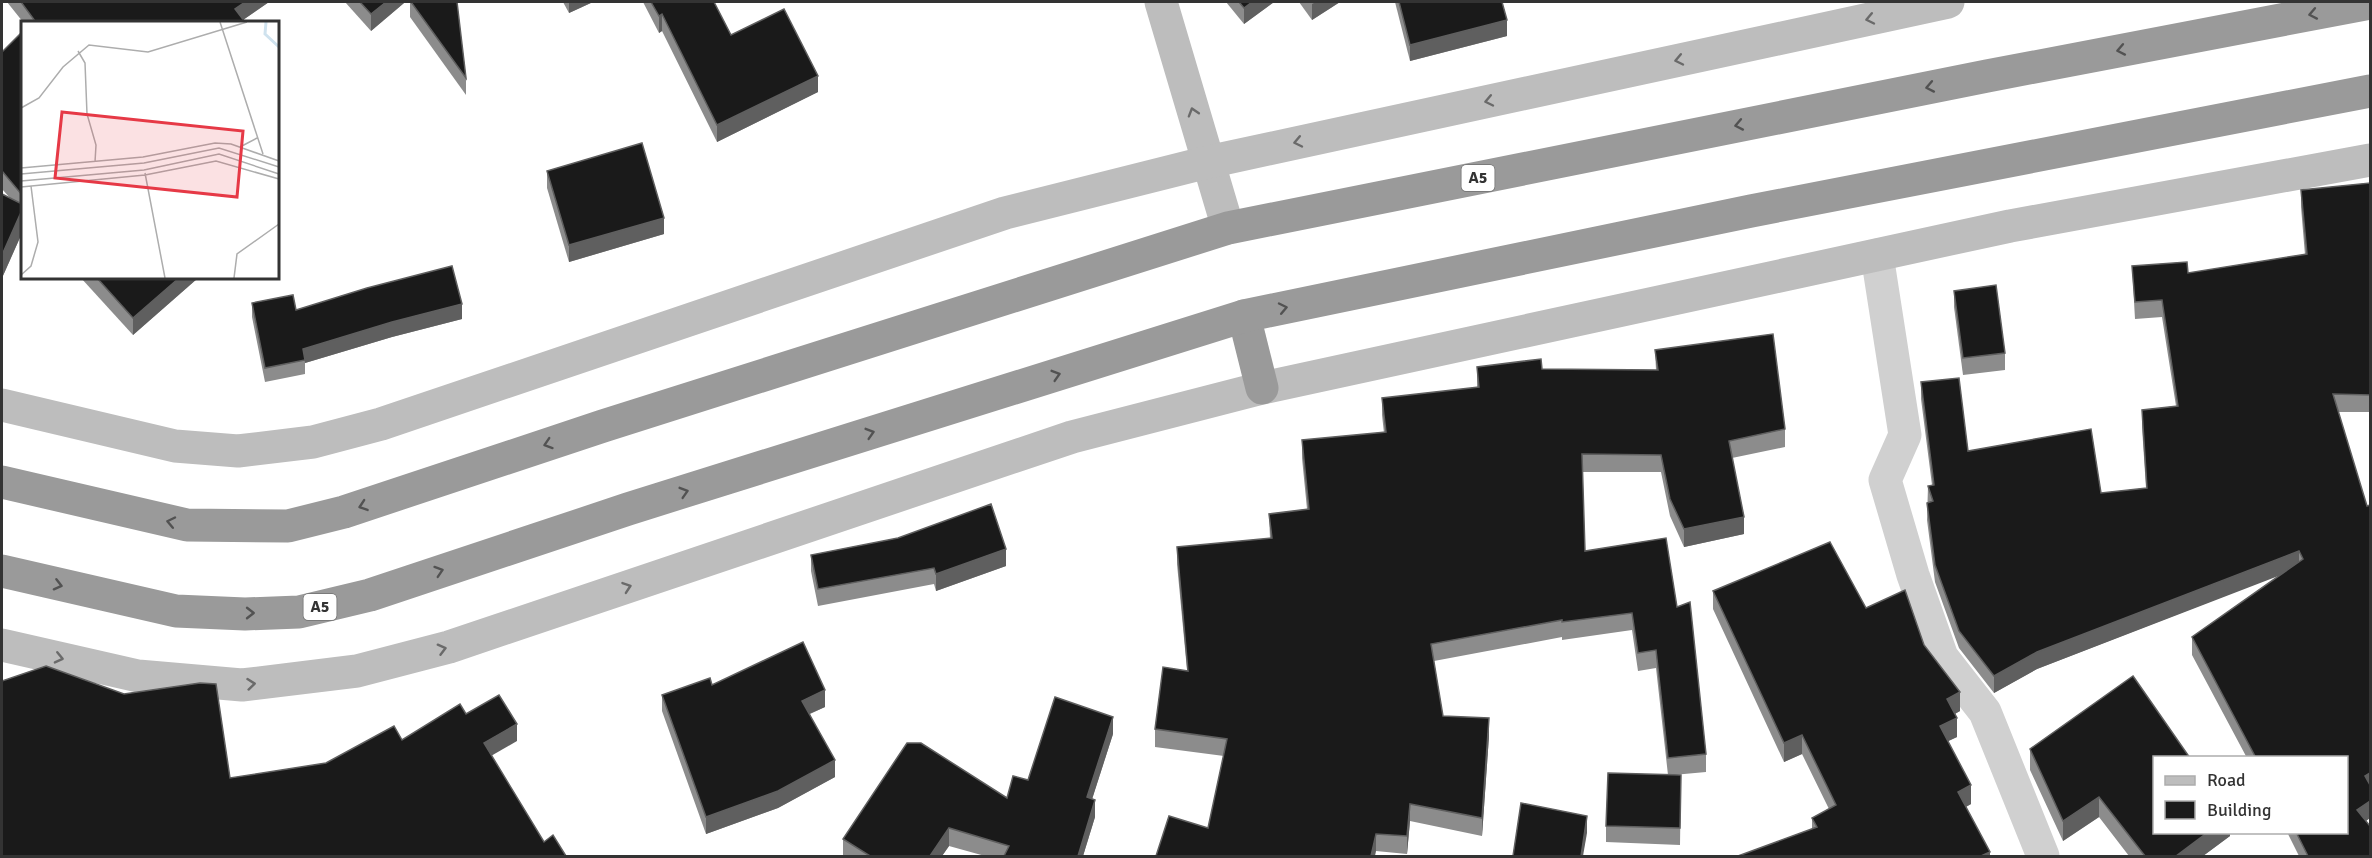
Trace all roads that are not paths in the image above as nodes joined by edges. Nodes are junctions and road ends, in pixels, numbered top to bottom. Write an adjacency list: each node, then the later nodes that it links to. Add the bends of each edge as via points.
1 (1161, 2): 6 (street, one-way to 1)
2 (1947, 2): 6 (street, one-way to 6)
3 (2370, 3): 7 (highway, A5, one-way to 7)
4 (2370, 91): 9 (highway, A5, one-way to 4, via 1958,170)
5 (2370, 160): 8 (street, via 2010,226)
6 (1208, 162): 7 (street); 11 (street, via 1005,213 393,420 313,442 238,451 175,446)
7 (1228, 228): 12 (highway, A5, one-way to 12, via 345,512 288,526 187,525)
8 (1877, 255): 10 (street); 15 (street, via 1905,435 1885,480 1942,657 1985,712)
9 (1244, 316): 10 (highway); 13 (highway, A5, one-way to 9, via 176,611 299,612 370,595 628,509)
10 (1262, 388): 14 (street, one-way to 10, via 138,676 242,685 357,671 449,647 1072,437)
11 (2, 405)
12 (2, 482)
13 (2, 571)
14 (7, 650)
15 (2043, 856)

